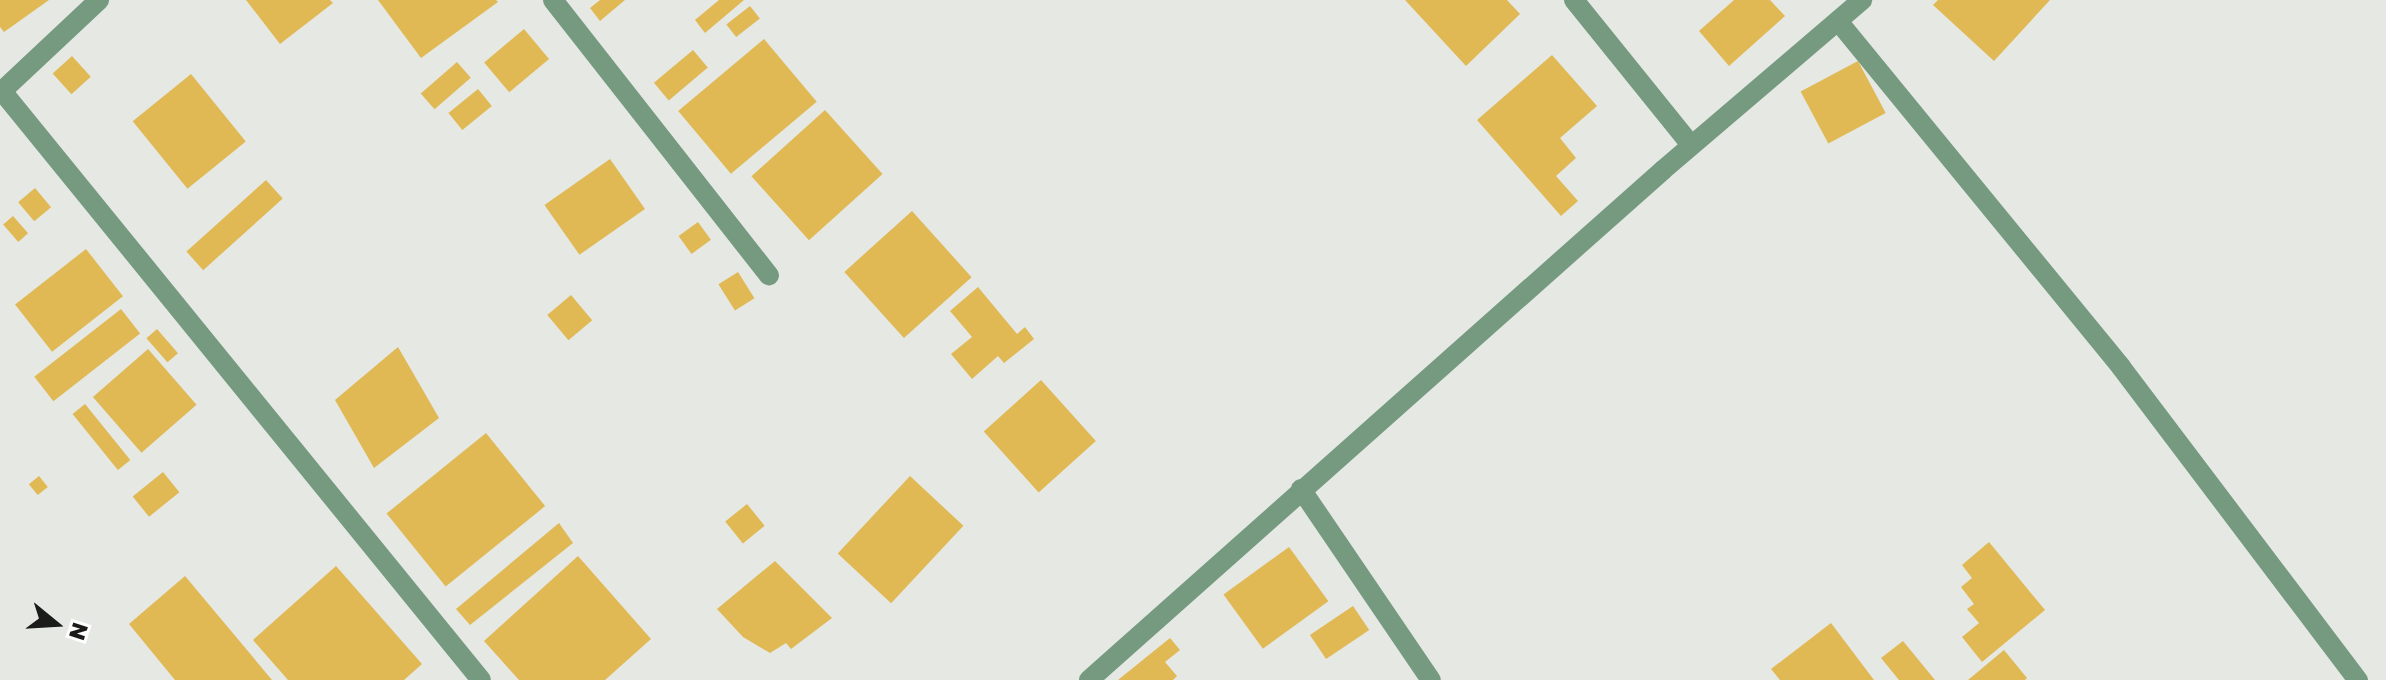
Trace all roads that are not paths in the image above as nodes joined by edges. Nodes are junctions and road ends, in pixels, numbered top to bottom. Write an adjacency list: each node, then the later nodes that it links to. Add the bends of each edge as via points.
1 (99, 0): 6 (street)
2 (553, 0): 8 (street)
3 (1574, 0): 7 (street)
4 (1862, 0): 5 (street)
5 (1838, 21): 7 (street); 13 (street, via 2121,367)
6 (1, 92): 10 (street)
7 (1691, 145): 9 (street)
8 (769, 275)
9 (1301, 489): 11 (street); 12 (street)
10 (481, 680)
11 (1089, 680)
12 (1431, 680)
13 (2358, 680)

